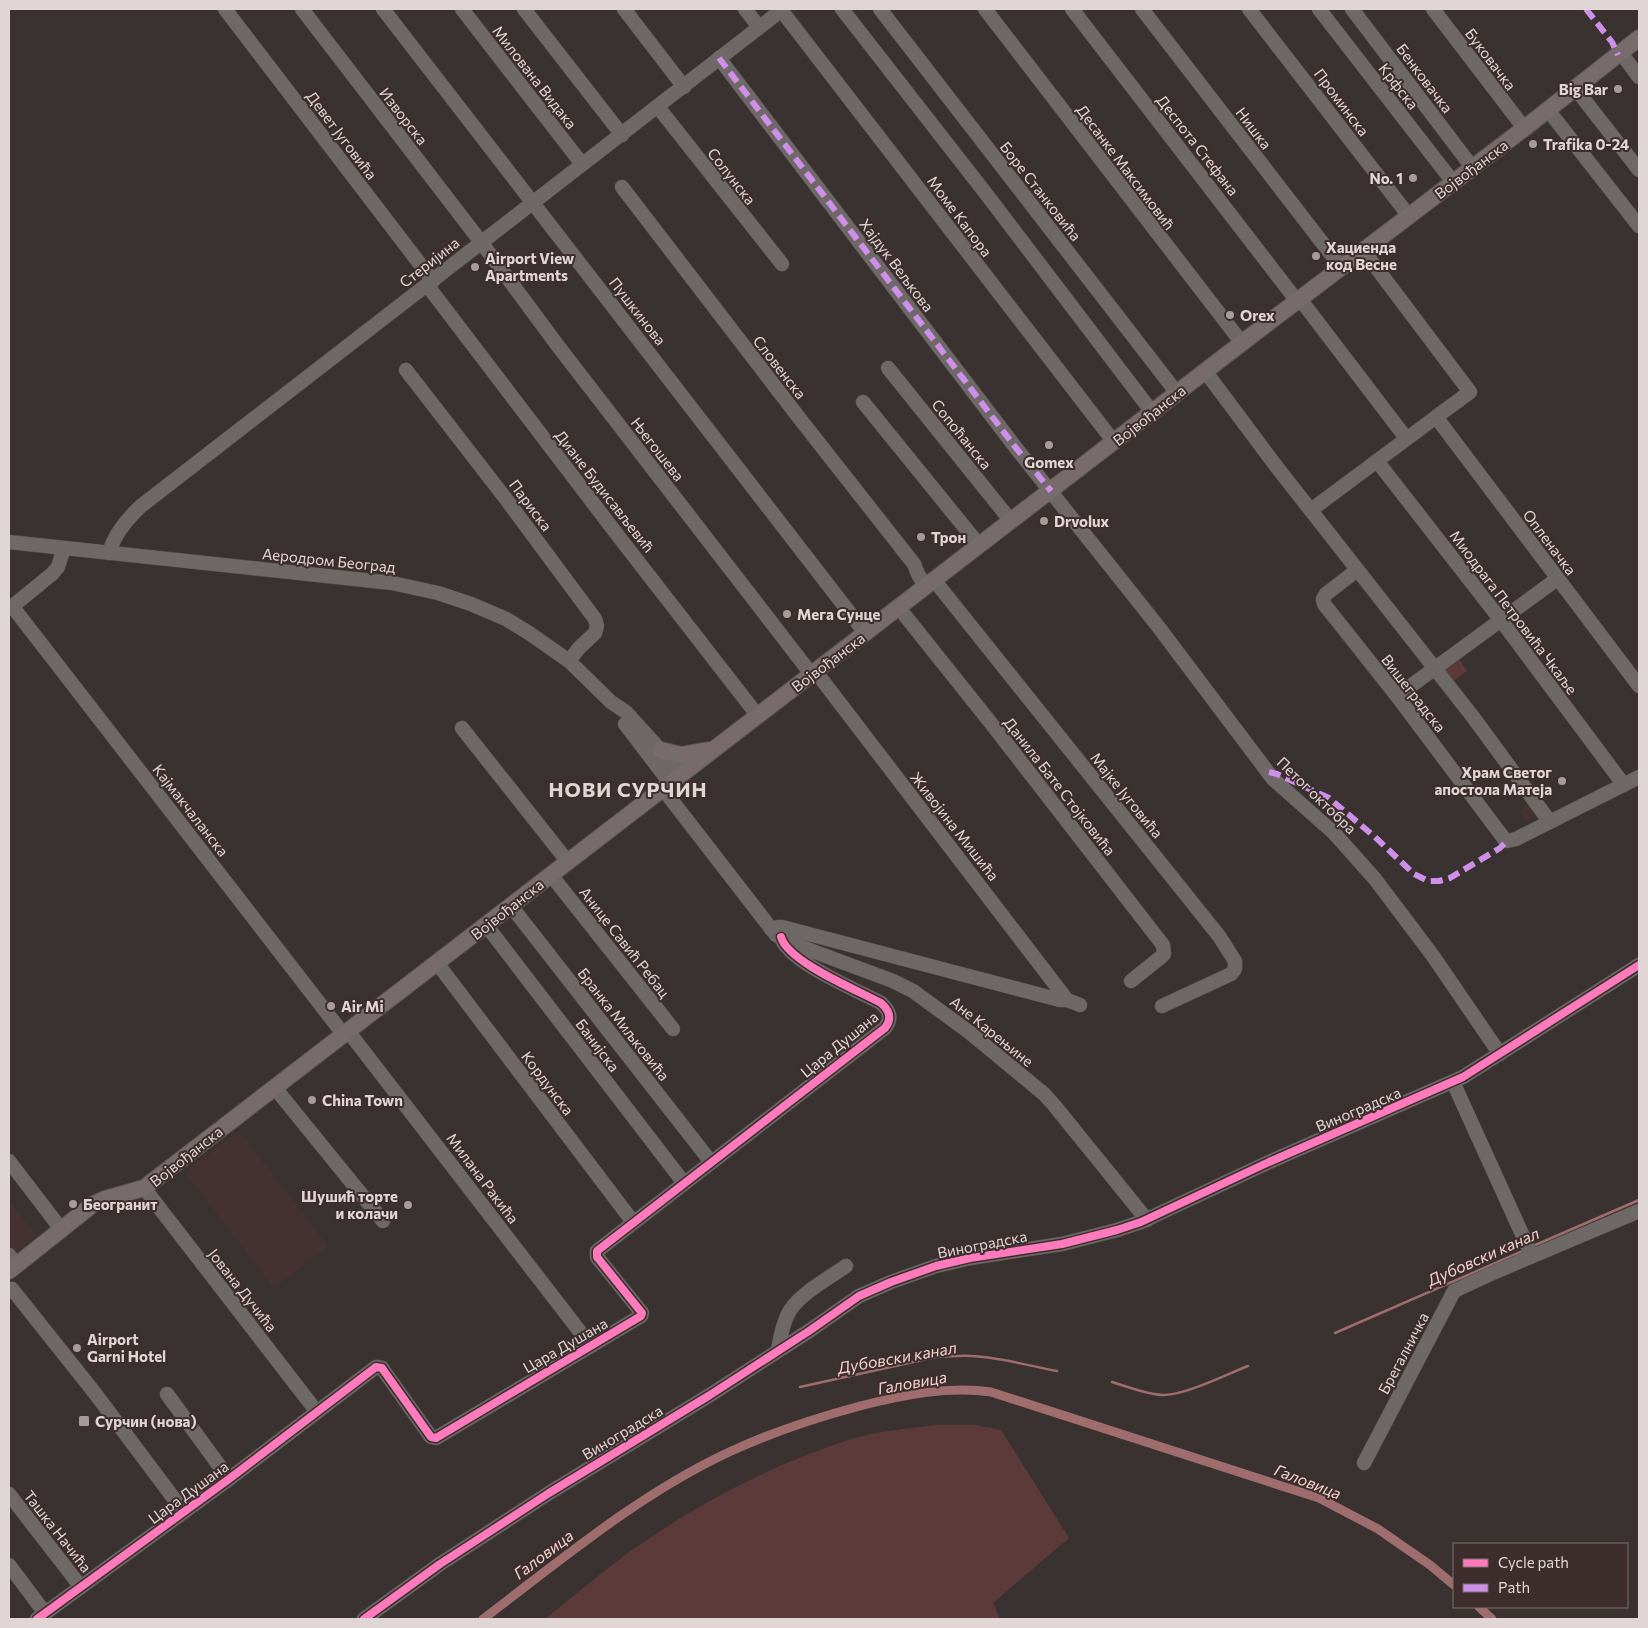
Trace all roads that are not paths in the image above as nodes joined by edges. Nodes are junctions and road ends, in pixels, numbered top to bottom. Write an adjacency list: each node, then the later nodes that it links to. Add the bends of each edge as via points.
1 (224, 9): 41 (street, Девет Југовића)
2 (302, 9): 37 (street, Изворска)
3 (383, 9): 34 (street, Пушкинова)
4 (462, 9): 29 (street, Милована Видака)
5 (524, 9): 28 (street)
6 (624, 9): 23 (street)
7 (746, 9): 18 (street)
8 (782, 9): 18 (street, Стеријина); 52 (street, Моме Капора)
9 (842, 9): 49 (street)
10 (880, 9): 47 (street, Боре Станковића)
11 (985, 9): 43 (street, Десанке Максимовић)
12 (1072, 9): 42 (street, Деспота Стефана)
13 (1142, 9): 40 (street, Нишка)
14 (1249, 9): 35 (street, Проминска)
15 (1319, 9): 32 (street, Крфска)
16 (1352, 9): 30 (street, Бенковачка)
17 (1433, 9): 27 (street, Буковачка)
18 (759, 27): 21 (street, Стеријина)
19 (1639, 38): 20 (main road, Војвођанска)
20 (1621, 53): 22 (street); 24 (main road, Војвођанска)
21 (719, 58): 23 (street, Стеријина); 54 (street, Хајдук Вељкова)
22 (1639, 77)
23 (684, 87): 25 (street, Стеријина)
24 (1575, 88): 26 (main road, Војвођанска); 31 (street)
25 (658, 107): 28 (street, Стеријина); 39 (street, Солунска)
26 (1548, 110): 27 (main road, Војвођанска); 36 (street)
27 (1524, 128): 30 (main road, Војвођанска)
28 (622, 135): 29 (street, Стеријина)
29 (582, 164): 34 (street, Стеријина)
30 (1472, 168): 32 (main road, Војвођанска)
31 (1639, 170)
32 (1453, 182): 35 (main road, Војвођанска)
33 (622, 188): 63 (street, Словенска, via 914,564 918,574)
34 (533, 202): 37 (street, Стеријина); 67 (street, Пушкинова)
35 (1409, 216): 38 (main road, Војвођанска)
36 (1639, 226)
37 (481, 242): 41 (street, Стеријина); 70 (street, Његошева, via 558,346)
38 (1363, 250): 40 (main road, Војвођанска); 50 (street, via 1470,392)
39 (782, 264)
40 (1340, 267): 42 (main road, Војвођанска)
41 (430, 283): 60 (street, Стеријина, via 141,506 116,535); 74 (street, Диане Будисављевић, via 613,529)
42 (1298, 300): 43 (main road, Војвођанска); 51 (street)
43 (1242, 343): 46 (main road, Војвођанска)
44 (888, 368): 56 (street, Сопоћанска)
45 (406, 370): 68 (street, Париска, via 595,619 595,633)
46 (1205, 372): 47 (main road, Војвођанска); 55 (street)
47 (1177, 393): 49 (main road, Војвођанска)
48 (863, 402): 58 (street)
49 (1152, 412): 52 (main road, Војвођанска)
50 (1436, 417): 51 (street); 62 (street, Опленачка)
51 (1406, 438): 53 (street)
52 (1114, 442): 54 (main road, Војвођанска)
53 (1377, 460): 55 (street); 66 (street, Миодрага Петровића Чкаље)
54 (1051, 491): 56 (main road, Војвођанска); 95 (street, Петог октобра, via 1274,779 1334,833 1375,879)
55 (1311, 510): 61 (street)
56 (1011, 521): 58 (main road, Војвођанска)
57 (9, 542): 59 (street, Аеродром Београд)
58 (979, 545): 63 (main road, Војвођанска)
59 (64, 548): 60 (street, Аеродром Београд); 64 (street, via 61,561 52,574)
60 (109, 553): 68 (street, Аеродром Београд, via 412,587 471,604 506,619)
61 (1357, 570): 69 (street); 72 (street, Вишеградска, via 1326,594 1323,602)
62 (1557, 579): 66 (street); 71 (street, Опленачка)
63 (932, 582): 65 (main road, Војвођанска); 92 (street, Мајке Југовића, via 1219,936 1235,961 1236,969 1231,974)
64 (10, 607): 94 (street, Кајмакчаланска)
65 (899, 608): 67 (main road, Војвођанска); 89 (street, Данила Бате Стојковића, via 1162,945 1164,954)
66 (1500, 620): 69 (street); 80 (street, Миодрага Петровића Чкаље)
67 (866, 634): 70 (main road, Војвођанска)
68 (569, 661): 73 (street, Аеродром Београд)
69 (1435, 668): 72 (street); 81 (street)
70 (814, 673): 74 (main road, Војвођанска); 90 (street, Живојина Мишића)
71 (1639, 686)
72 (1397, 696): 81 (street, Вишеградска, via 1503,838 1507,841 1516,839)
73 (611, 702): 77 (street, Аеродром Београд, via 626,712); 79 (street, Аеродром Београд)
74 (758, 716): 76 (main road, Војвођанска)
75 (462, 728): 82 (street)
76 (716, 748): 77 (main road, via 686,755); 79 (main road, Војвођанска)
77 (662, 750): 79 (street, Аеродром Београд)
78 (1639, 777): 80 (street)
79 (672, 782): 82 (main road, Војвођанска); 86 (street)
80 (1624, 785): 81 (street)
81 (1550, 822)
82 (568, 862): 83 (main road, Војвођанска)
83 (551, 875): 84 (main road, Војвођанска); 93 (street, Анице Савић Ребац)
84 (511, 906): 85 (main road, Војвођанска); 99 (street, Бранка Миљковића)
85 (486, 925): 87 (main road, Војвођанска); 100 (street, Банијска)
86 (776, 933): 90 (street, Ане Карењине, via 778,927 782,927); 99 (street, Цара Душана, via 798,958 881,1003 890,1018 885,1028); 103 (street, Ане Карењине, via 900,984 969,1032 1044,1094)
87 (437, 963): 94 (main road, Војвођанска); 105 (street, Кордунска)
88 (1639, 965): 95 (street, Виноградска)
89 (1131, 980)
90 (1067, 1000): 91 (street)
91 (1080, 1005)
92 (1162, 1006)
93 (673, 1030)
94 (346, 1033): 97 (main road, Војвођанска); 111 (street, Милана Ракића)
95 (1500, 1054): 96 (street, Виноградска)
96 (1453, 1082): 103 (street, Виноградска); 107 (street)
97 (275, 1088): 101 (main road, Војвођанска); 104 (street)
98 (9, 1161): 106 (street)
99 (711, 1162): 100 (street, Цара Душана)
100 (684, 1183): 105 (street, Цара Душана)
101 (144, 1188): 106 (main road, Војвођанска, via 105,1199); 114 (street, Јована Дучића)
102 (1639, 1211): 107 (street, Брегалничка)
103 (1147, 1220): 112 (street, Виноградска, via 1070,1242 949,1262 907,1275 852,1300)
104 (383, 1221)
105 (633, 1222): 111 (street, Цара Душана, via 596,1254 642,1314)
106 (61, 1229): 108 (main road, Војвођанска)
107 (1529, 1250): 115 (street, Брегалничка, via 1454,1291)
108 (11, 1263)
109 (846, 1266): 112 (street, via 807,1293 792,1308 784,1324)
110 (12, 1289): 118 (street)
111 (591, 1346): 114 (street, Цара Душана, via 436,1438 430,1438 379,1367 370,1370)
112 (778, 1350): 122 (street, Виноградска, via 480,1538)
113 (167, 1394): 116 (street)
114 (316, 1412): 116 (street, Цара Душана)
115 (1364, 1463)
116 (229, 1479): 118 (street, Цара Душана)
117 (9, 1494): 120 (street, Ташка Начића)
118 (184, 1512): 120 (street, Цара Душана)
119 (9, 1565): 121 (street)
120 (81, 1587): 121 (street, Цара Душана)
121 (41, 1616)
122 (364, 1619)

